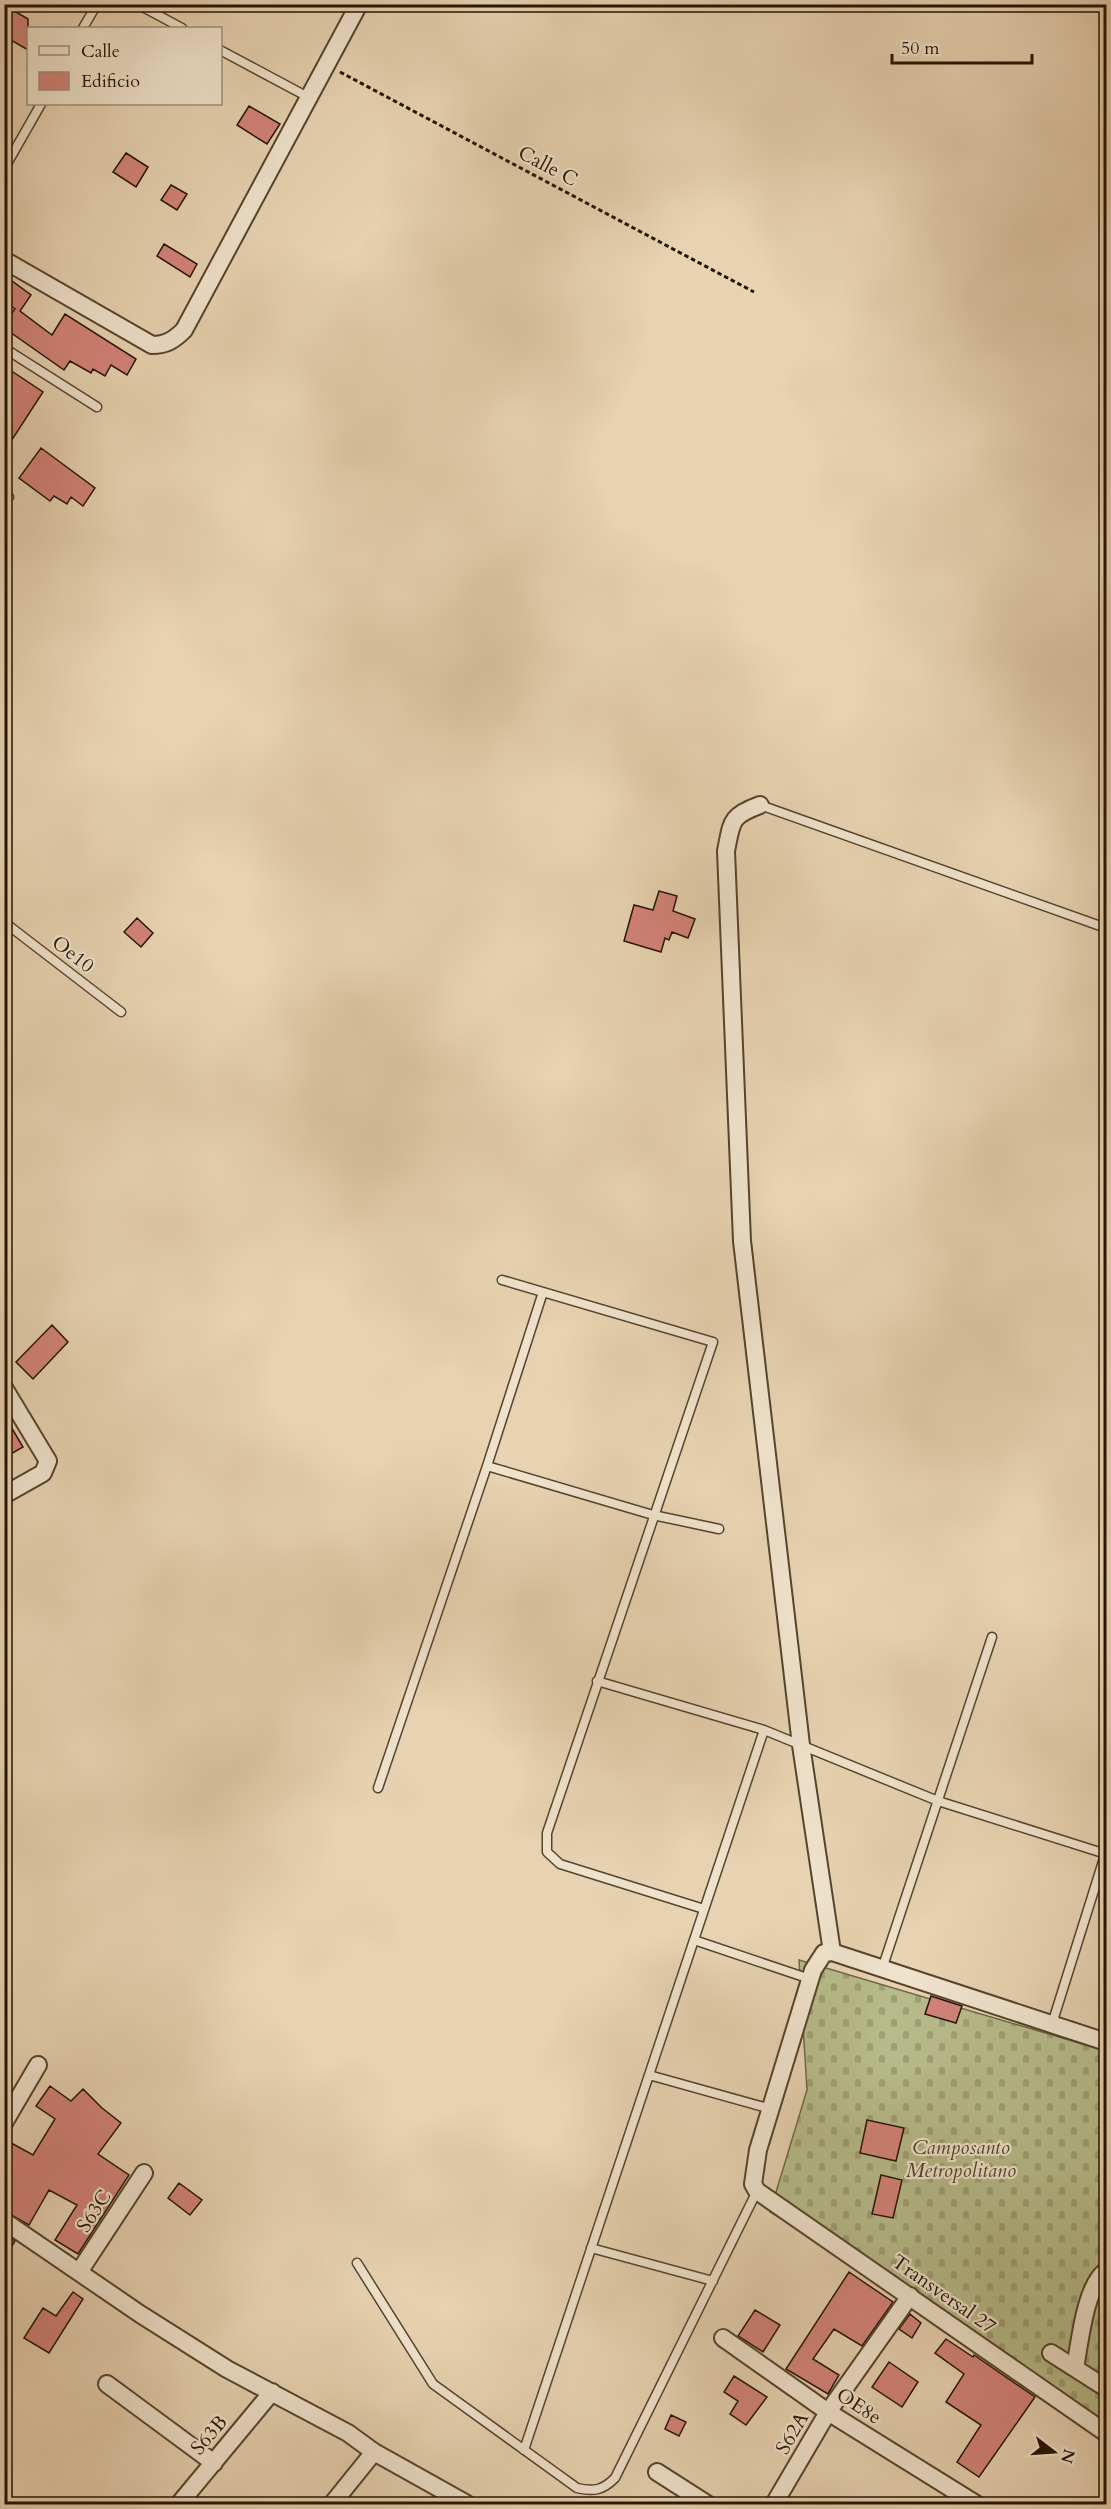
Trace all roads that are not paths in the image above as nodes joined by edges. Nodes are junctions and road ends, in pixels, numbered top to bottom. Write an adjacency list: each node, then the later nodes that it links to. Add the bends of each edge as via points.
1 (97, 4): 4 (lane)
2 (137, 4): 5 (lane)
3 (359, 4): 7 (street)
4 (84, 27)
5 (180, 27)
6 (222, 51): 7 (lane)
7 (308, 97): 10 (street, via 184,330 164,345 152,345)
8 (40, 105): 9 (lane)
9 (4, 169)
10 (4, 260)
11 (4, 348): 12 (lane)
12 (97, 407)
13 (760, 805): 15 (lane); 27 (street, via 741,812 731,824 726,851 741,1217)
14 (4, 922): 16 (lane, Oe10)
15 (1107, 928)
16 (121, 1012)
17 (502, 1280): 18 (lane)
18 (543, 1292): 20 (lane); 22 (lane, via 713,1342)
19 (4, 1388): 21 (street, via 46,1456 47,1467)
20 (488, 1466): 22 (lane); 28 (lane)
21 (4, 1495)
22 (653, 1515): 23 (lane); 25 (lane)
23 (720, 1529)
24 (992, 1637): 29 (lane)
25 (597, 1681): 26 (lane); 31 (lane, via 547,1833 547,1852 560,1864)
26 (764, 1730): 27 (lane); 31 (lane)
27 (801, 1745): 29 (lane); 33 (street)
28 (378, 1788)
29 (938, 1801): 30 (lane); 34 (lane)
30 (1106, 1853): 36 (lane)
31 (704, 1909): 32 (lane)
32 (694, 1940): 35 (lane); 39 (lane)
33 (832, 1952): 34 (street); 35 (street, via 824,1953 816,1962)
34 (882, 1969): 36 (street)
35 (810, 1979): 40 (street)
36 (1052, 2024): 37 (street)
37 (1107, 2042)
38 (38, 2065): 41 (street)
39 (649, 2074): 40 (lane); 45 (lane)
40 (771, 2109): 43 (street, via 753,2179)
41 (4, 2123)
42 (144, 2173): 48 (street, S63C)
43 (757, 2191): 49 (lane); 50 (street, Transversal 27)
44 (4, 2221): 48 (street)
45 (591, 2248): 49 (lane); 59 (lane)
46 (357, 2263): 59 (lane, via 433,2384)
47 (1107, 2271): 53 (street, via 1098,2277 1087,2308)
48 (79, 2272): 56 (street, via 227,2369)
49 (713, 2281): 59 (lane, via 615,2478 605,2488 590,2492 577,2488)
50 (910, 2296): 57 (street, S62A); 58 (street, Transversal 27)
51 (723, 2338): 57 (street, OE8e)
52 (1051, 2353): 53 (street)
53 (1075, 2368): 55 (street)
54 (107, 2384): 61 (street)
55 (1107, 2388)
56 (272, 2392): 60 (street, via 348,2433); 61 (street, S63B)
57 (828, 2412): 67 (street, S62A); 68 (street, OE8e)
58 (1107, 2433)
59 (524, 2450)
60 (374, 2452): 64 (street); 65 (street)
61 (214, 2463): 63 (street, S63B)
62 (657, 2472): 66 (street)
63 (179, 2505)
64 (332, 2505)
65 (467, 2505)
66 (707, 2505)
67 (774, 2505)
68 (976, 2505)

